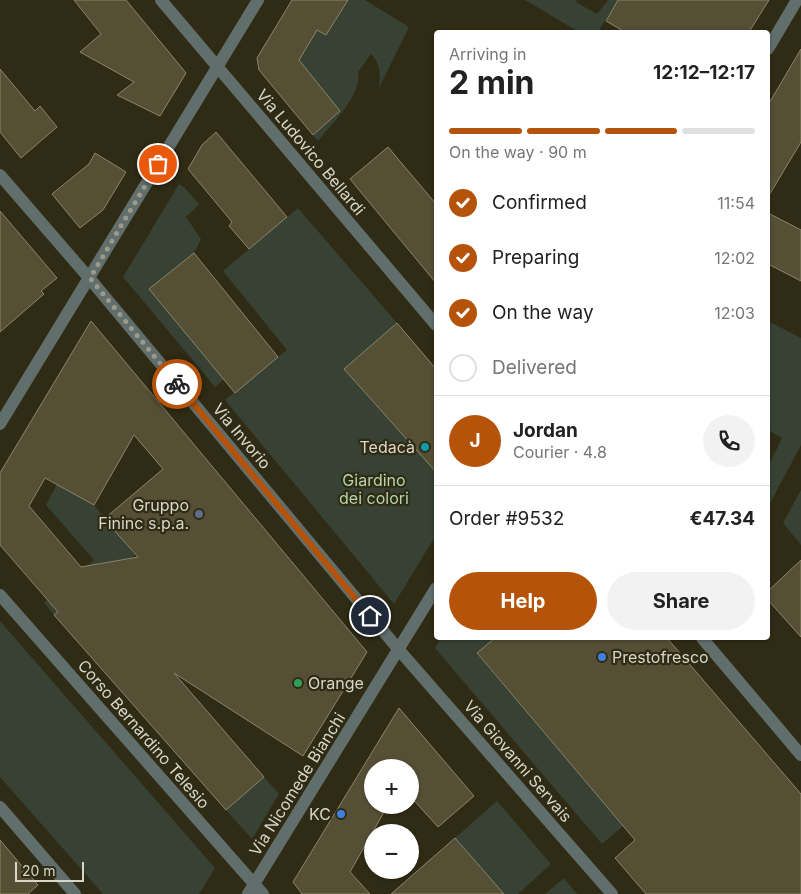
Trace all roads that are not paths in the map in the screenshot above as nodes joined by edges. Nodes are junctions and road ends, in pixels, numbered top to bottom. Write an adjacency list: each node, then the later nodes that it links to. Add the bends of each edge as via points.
1 (161, 0): 5 (street, Via Ludovico Bellardi)
2 (258, 0): 5 (street)
3 (798, 0): 4 (street)
4 (770, 46)
5 (217, 67): 7 (street); 8 (street, Via Ludovico Bellardi)
6 (0, 175): 7 (street, Via Invorio)
7 (90, 278): 9 (street); 13 (street, Via Invorio)
8 (434, 323)
9 (0, 424)
10 (434, 591): 13 (street, Via Nicomede Bianchi)
11 (0, 595): 16 (street, Corso Bernardino Telesio)
12 (704, 640): 14 (street)
13 (399, 650): 16 (street, Via Nicomede Bianchi); 19 (street, Via Giovanni Servais)
14 (801, 755)
15 (0, 807): 17 (street)
16 (251, 889): 18 (street, Corso Bernardino Telesio)
17 (75, 894)
18 (263, 894)
19 (612, 894)

